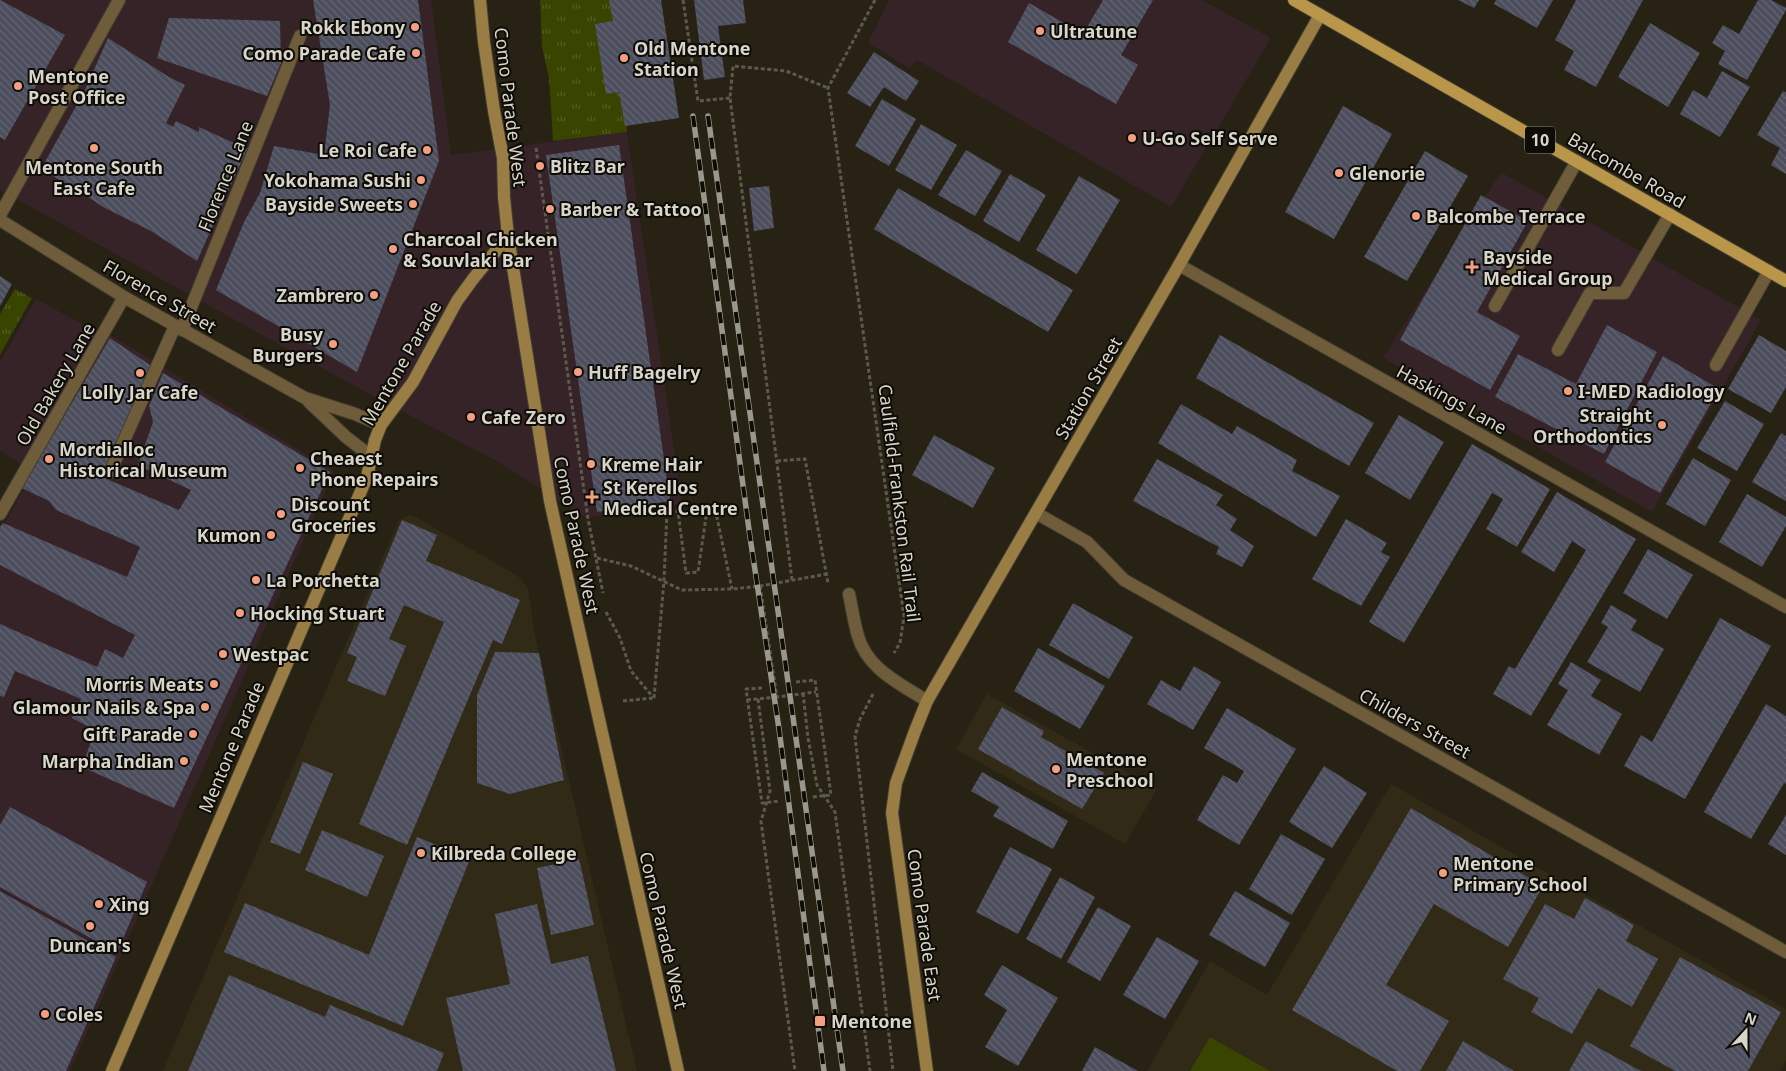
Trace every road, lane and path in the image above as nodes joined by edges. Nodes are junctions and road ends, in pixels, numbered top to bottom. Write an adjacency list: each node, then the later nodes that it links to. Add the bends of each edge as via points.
1 (120, 0): 13 (street)
2 (480, 0): 15 (street, Como Parade West, via 489,81 503,158)
3 (683, 0): 9 (path, via 698,101)
4 (874, 0): 8 (path)
5 (1294, 0): 6 (main road, Balcombe Road / 10)
6 (1320, 15): 11 (main road, Balcombe Road / 10); 16 (street, Station Street)
7 (300, 36): 21 (street, Florence Lane)
8 (828, 88): 9 (path, via 786,71 733,66); 42 (path, Caulfield-Frankston Rail Trail, via 904,616 900,643)
9 (730, 98): 27 (path)
10 (536, 148): 31 (path)
11 (1577, 161): 12 (main road, Balcombe Road / 10); 20 (street)
12 (1670, 214): 17 (main road, Balcombe Road / 10); 22 (street, via 1624,293 1590,293)
13 (0, 215)
14 (0, 220): 19 (street, Florence Street)
15 (508, 236): 25 (street, Mentone Parade, via 457,301 413,382); 58 (street, Como Parade West, via 550,501)
16 (1180, 264): 29 (street, Station Street); 40 (street, Haskings Lane)
17 (1769, 271): 18 (main road, Balcombe Road / 10); 23 (street)
18 (1786, 281)
19 (124, 297): 21 (street, Florence Street); 30 (street, Old Bakery Lane)
20 (1495, 306)
21 (179, 328): 24 (street, Florence Street); 28 (street, Florence Lane)
22 (1558, 350)
23 (1716, 365)
24 (305, 398): 25 (street, Florence Street); 26 (street, Florence Street)
25 (381, 425): 26 (street, Mentone Parade)
26 (372, 457): 57 (street, Mentone Parade, via 367,477)
27 (777, 460): 32 (path, via 805,459); 34 (path)
28 (110, 472)
29 (1036, 513): 52 (street, Station Street); 56 (street, Childers Street, via 1087,542 1124,580)
30 (0, 514)
31 (596, 558): 33 (path, via 631,566); 37 (path)
32 (827, 574): 34 (path); 38 (path)
33 (664, 580): 36 (path, via 682,590); 36 (path, via 667,512 678,511 686,573 698,572 706,510 715,508); 48 (path)
34 (792, 580): 35 (path)
35 (760, 586): 36 (path); 47 (path)
36 (732, 589)
37 (604, 593)
38 (829, 593)
39 (849, 594): 42 (street, via 858,638 868,658)
40 (1786, 607)
41 (606, 612): 48 (path, via 620,638 631,670)
42 (883, 674): 52 (street); 61 (path, Caulfield-Frankston Rail Trail, via 860,720 856,736)
43 (796, 682): 45 (path, via 815,680)
44 (762, 688): 49 (path, via 746,690)
45 (816, 692): 46 (path); 54 (path, via 831,795)
46 (803, 693): 47 (path); 60 (path, via 817,785 835,812)
47 (777, 697): 50 (path)
48 (654, 698): 51 (path)
49 (747, 700): 50 (path); 55 (path, via 762,803)
50 (758, 700): 59 (path, via 770,791 761,821)
51 (623, 702)
52 (927, 702): 53 (street, Station Street)
53 (896, 784): 62 (street, Como Parade East, via 892,813)
54 (812, 797)
55 (779, 801)
56 (1786, 952)
57 (112, 1071)
58 (678, 1071)
59 (795, 1071)
60 (870, 1071)
61 (893, 1071)
62 (927, 1071)

